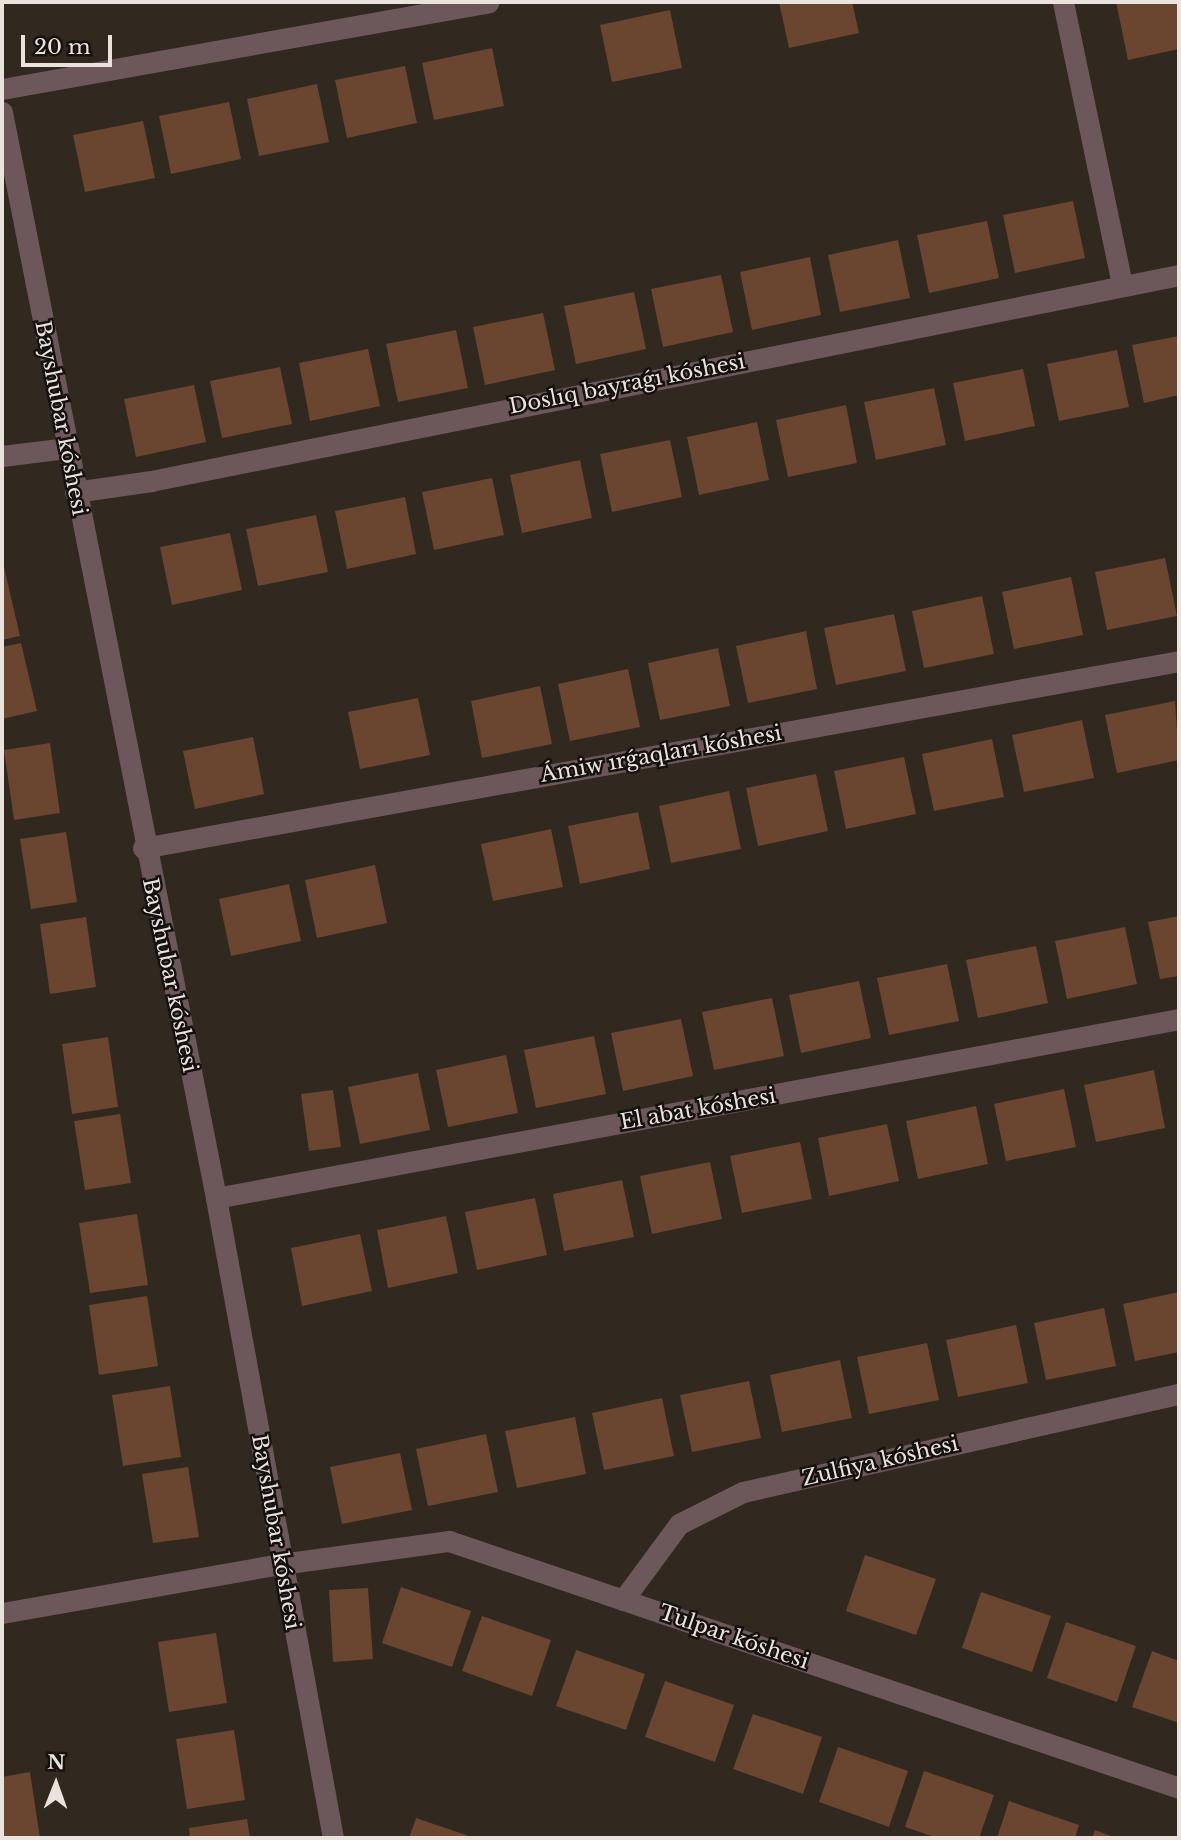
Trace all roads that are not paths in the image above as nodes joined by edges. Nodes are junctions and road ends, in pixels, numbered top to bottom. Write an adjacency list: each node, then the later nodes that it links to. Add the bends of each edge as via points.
1 (488, 2): 3 (street)
2 (1063, 2): 6 (street)
3 (2, 89)
4 (2, 112): 7 (street, Bayshubar kóshesi)
5 (1179, 275): 6 (street, Doslıq bayraǵı kóshesi)
6 (1122, 284): 9 (street, Doslıq bayraǵı kóshesi, via 151,481)
7 (66, 448): 8 (street); 9 (street, Bayshubar kóshesi)
8 (2, 456)
9 (75, 492): 11 (street, Bayshubar kóshesi)
10 (1179, 661): 11 (street, Ámiw ırǵaqları kóshesi)
11 (143, 848): 13 (street, Bayshubar kóshesi)
12 (1179, 1019): 13 (street, El abat kóshesi)
13 (216, 1198): 15 (street, Bayshubar kóshesi)
14 (1179, 1394): 16 (street, Zulfiya kóshesi, via 743,1492 679,1524)
15 (281, 1563): 16 (street, Tulpar kóshesi, via 449,1541); 17 (street, Tulpar kóshesi); 19 (street, Bayshubar kóshesi)
16 (623, 1600): 18 (street, Tulpar kóshesi)
17 (2, 1613)
18 (1179, 1788)
19 (333, 1838)

